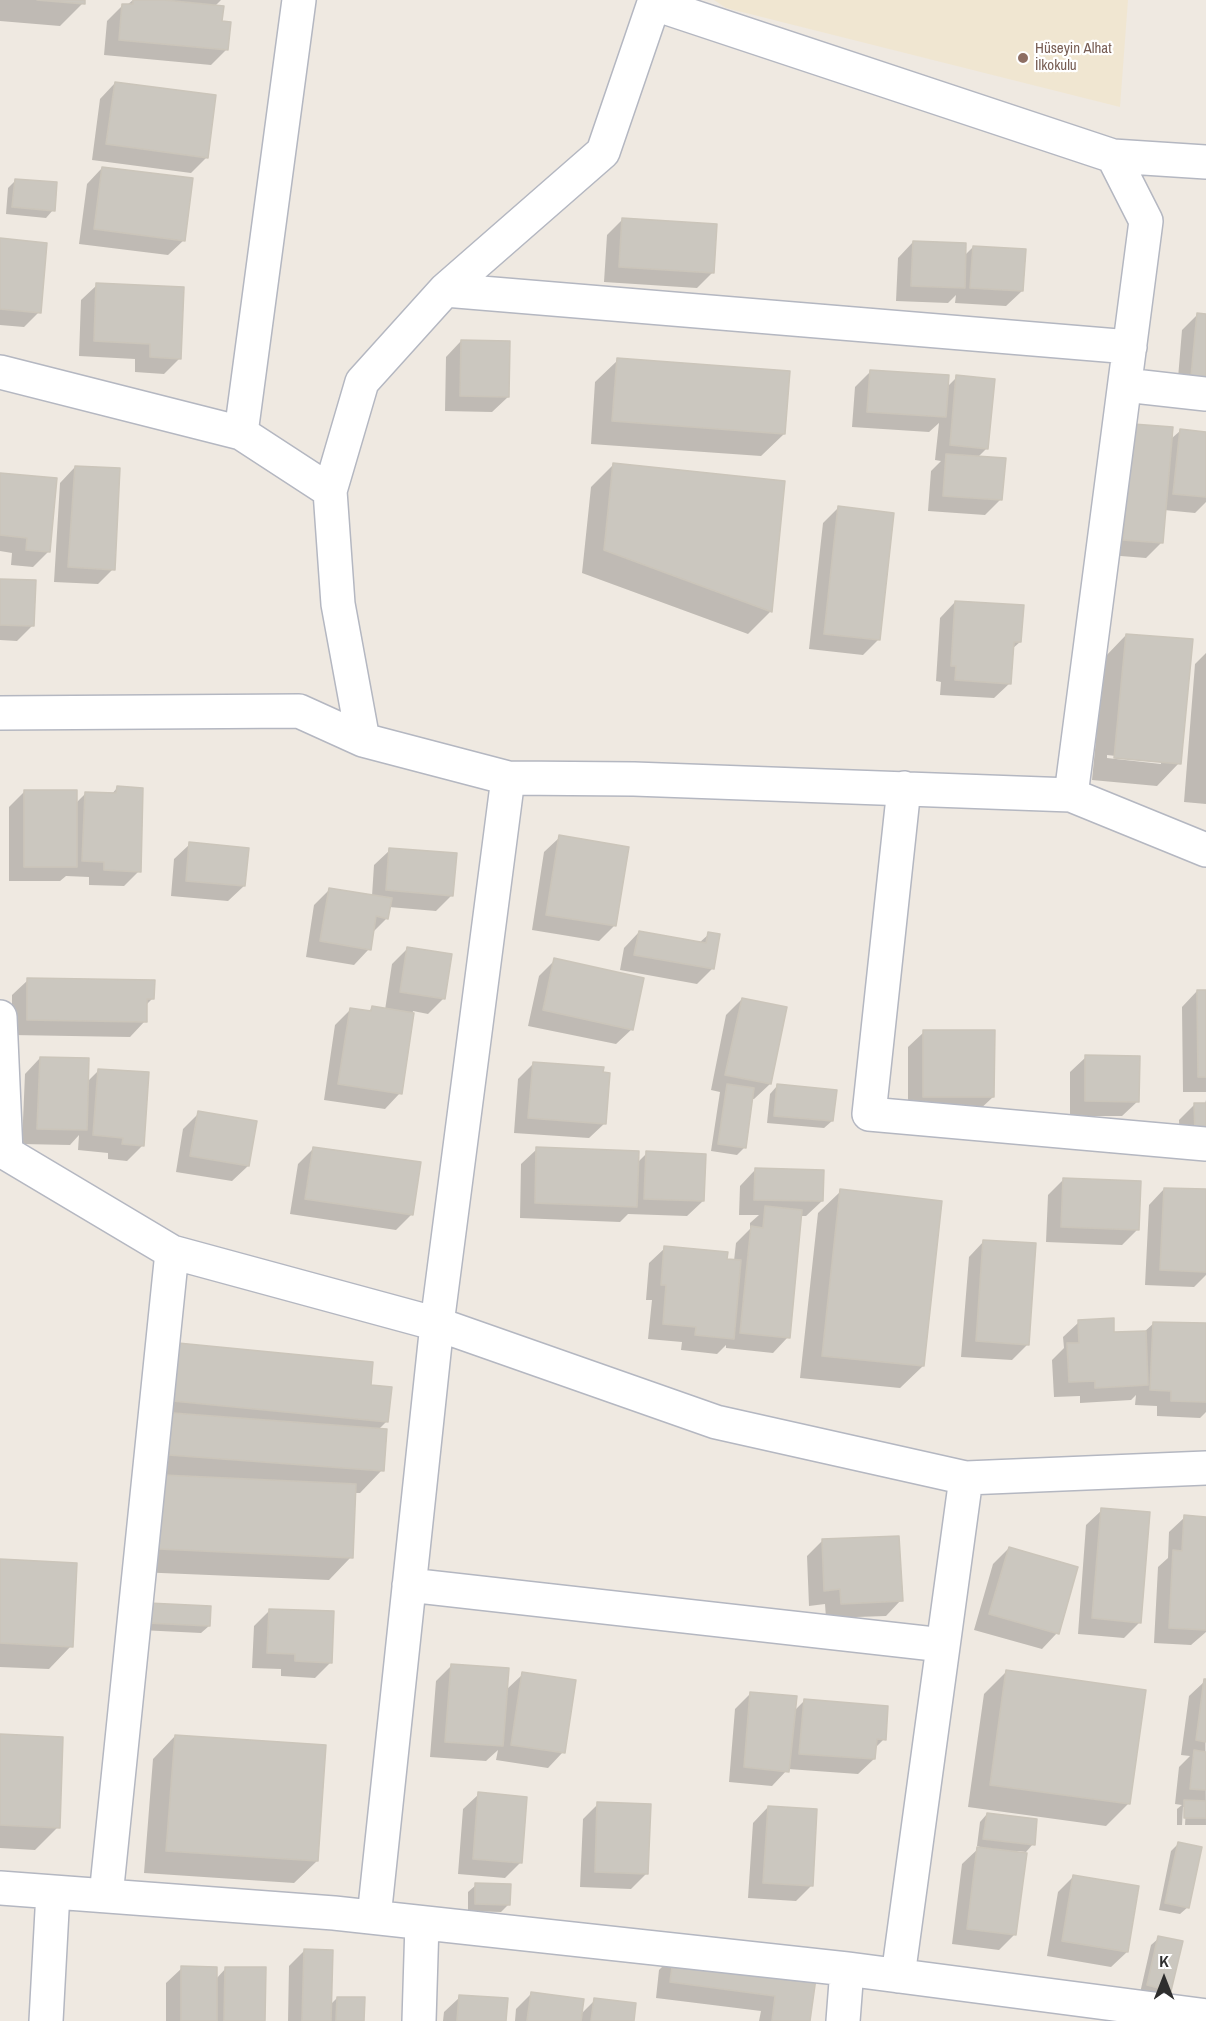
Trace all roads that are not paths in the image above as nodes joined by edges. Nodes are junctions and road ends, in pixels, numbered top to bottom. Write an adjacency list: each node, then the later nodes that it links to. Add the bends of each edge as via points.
1 (299, 0): 10 (street)
2 (655, 2): 3 (street); 5 (street, via 603,152)
3 (1113, 156): 4 (street); 6 (street, via 1146,221)
4 (1206, 162)
5 (444, 290): 6 (street); 11 (street, via 362,382)
6 (1130, 347): 8 (street)
7 (0, 372): 10 (street)
8 (1125, 385): 9 (street); 16 (street)
9 (1206, 394)
10 (242, 433): 11 (street)
11 (330, 490): 13 (street, via 338,604)
12 (0, 713): 13 (street, via 299,711)
13 (363, 740): 14 (street)
14 (508, 778): 15 (street); 22 (street)
15 (904, 788): 16 (street); 19 (street, via 869,1114)
16 (1071, 795): 17 (street)
17 (1206, 850)
18 (0, 1017): 20 (street)
19 (1206, 1144)
20 (3, 1153): 21 (street)
21 (172, 1252): 22 (street); 29 (street)
22 (437, 1324): 24 (street, via 717,1422); 25 (street)
23 (1206, 1468): 24 (street)
24 (966, 1478): 26 (street)
25 (410, 1585): 26 (street); 30 (street)
26 (944, 1645): 33 (street)
27 (0, 1888): 28 (street)
28 (53, 1892): 29 (street); 35 (street)
29 (106, 1896): 30 (street)
30 (374, 1917): 31 (street)
31 (422, 1923): 32 (street); 36 (street)
32 (847, 1969): 33 (street); 37 (street)
33 (898, 1976): 34 (street)
34 (1206, 2016)
35 (46, 2021)
36 (419, 2021)
37 (843, 2021)

